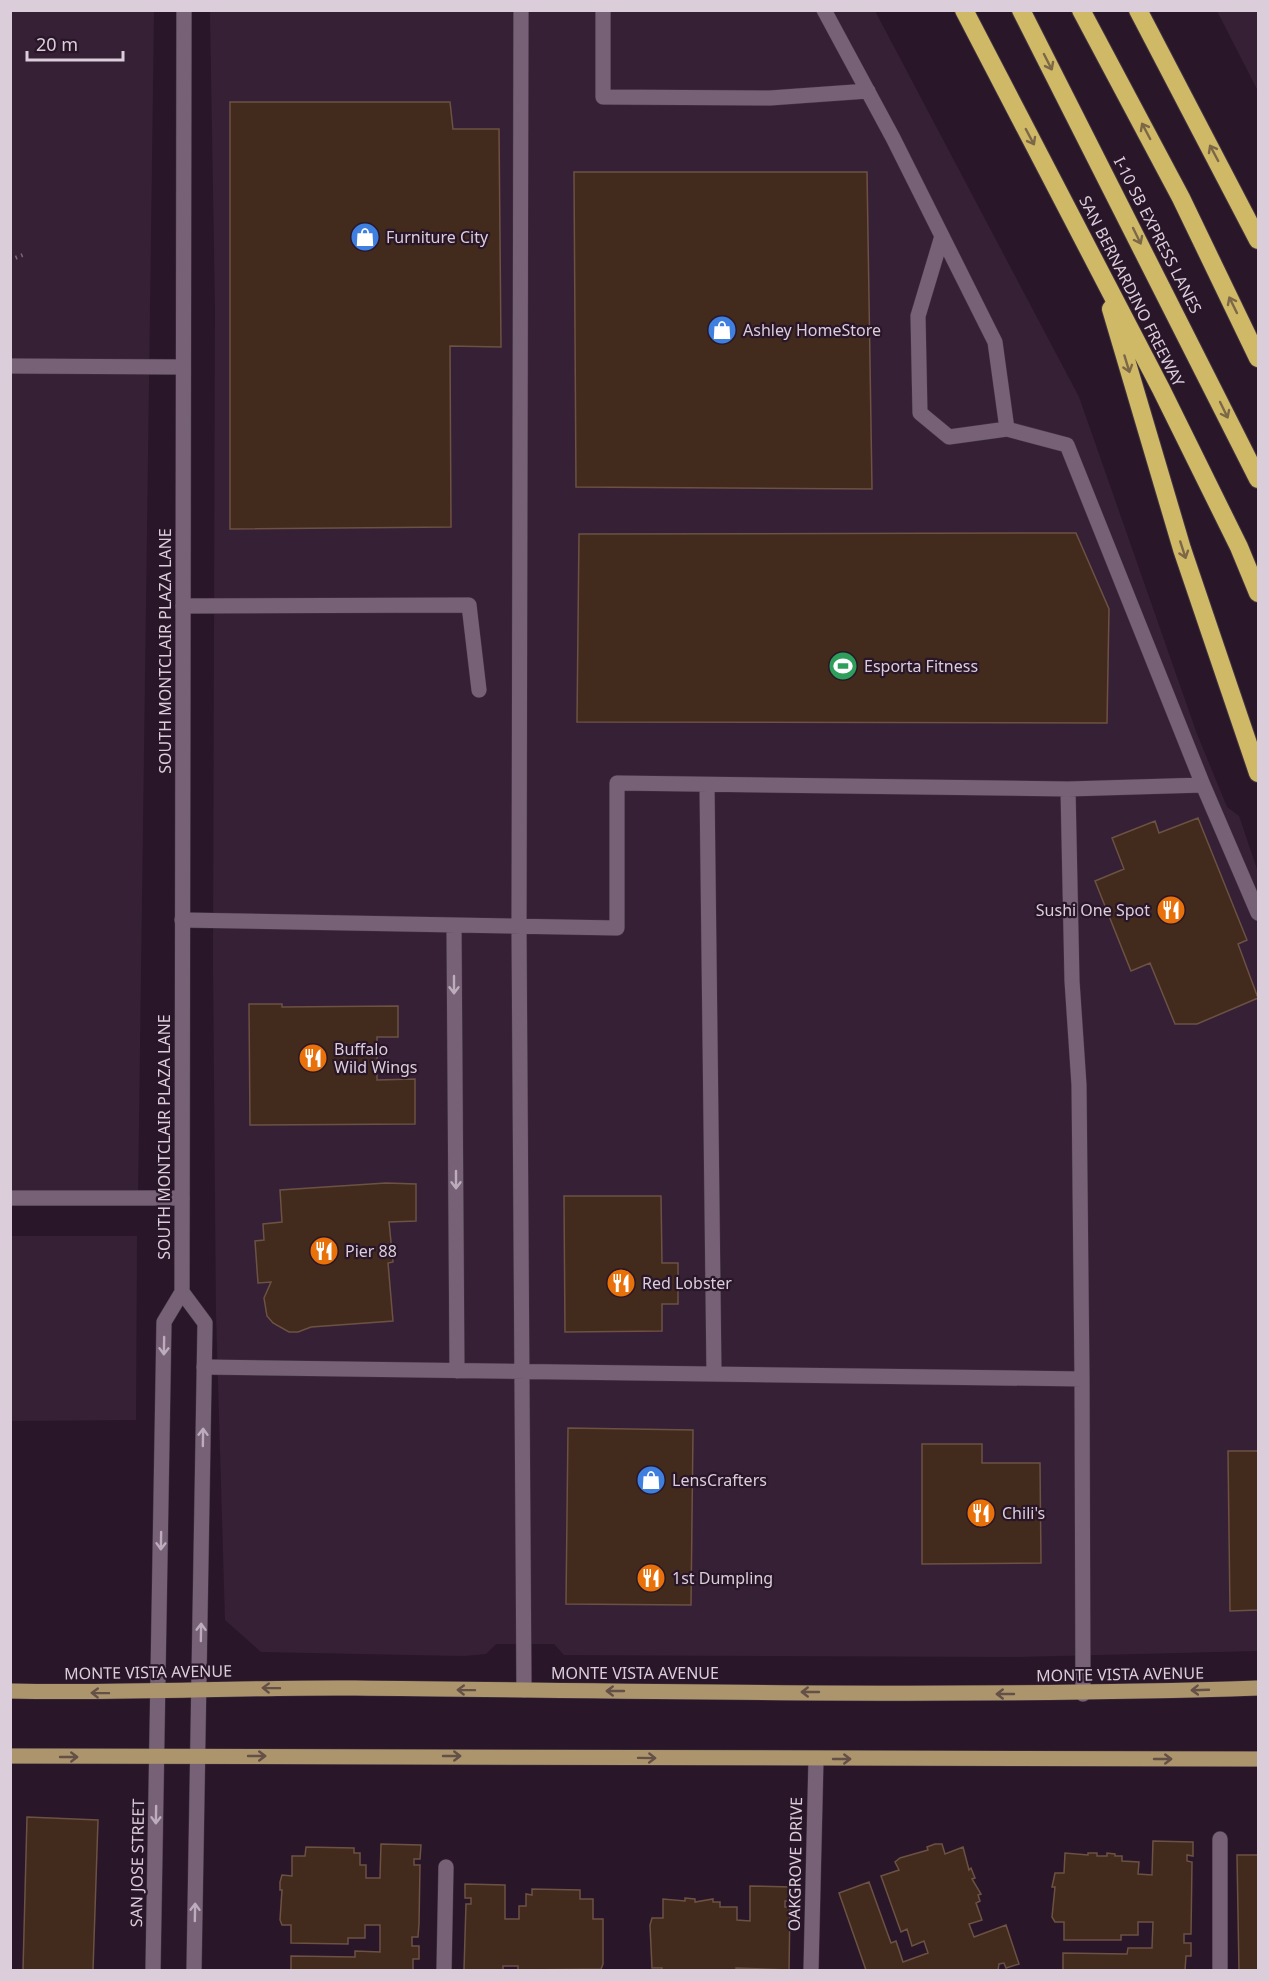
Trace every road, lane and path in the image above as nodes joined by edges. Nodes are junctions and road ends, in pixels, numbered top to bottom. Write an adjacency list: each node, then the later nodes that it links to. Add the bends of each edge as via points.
1 (184, 10): 19 (street, SOUTH MONTCLAIR PLAZA LANE)
2 (521, 10): 32 (street)
3 (603, 10): 9 (street, via 603,97 770,98)
4 (824, 10): 9 (street)
5 (964, 10): 16 (highway, SAN BERNARDINO FREEWAY, one-way to 16)
6 (1021, 10): 21 (highway, I-10 SB EXPRESS LANES, one-way to 21)
7 (1081, 10): 17 (highway, one-way to 7, via 1181,198)
8 (1138, 10): 10 (highway, one-way to 8)
9 (868, 91): 12 (street)
10 (1242, 205): 11 (highway); 13 (highway)
11 (1258, 225)
12 (942, 236): 20 (street, via 995,342); 20 (street, via 918,316 920,413 949,436)
13 (1258, 240)
14 (25, 254): 15 (path)
15 (10, 260)
16 (1099, 267): 22 (highway, SAN BERNARDINO FREEWAY); 25 (highway, one-way to 25, via 1182,549)
17 (1258, 358)
18 (10, 366): 19 (street)
19 (183, 367): 23 (street, SOUTH MONTCLAIR PLAZA LANE)
20 (1007, 429): 27 (street, via 1067,444)
21 (1258, 479)
22 (1258, 593)
23 (183, 606): 24 (street, via 469,605); 30 (street, SOUTH MONTCLAIR PLAZA LANE)
24 (479, 690)
25 (1258, 773)
26 (707, 785): 28 (street); 32 (street, via 617,783 617,928); 39 (street)
27 (1203, 785): 28 (street); 29 (street)
28 (1068, 789): 40 (street)
29 (1258, 913)
30 (182, 920): 31 (street); 34 (street, SOUTH MONTCLAIR PLAZA LANE)
31 (454, 926): 32 (street); 37 (street, one-way to 37)
32 (519, 927): 38 (street)
33 (10, 1198): 34 (street)
34 (182, 1198): 35 (street, SOUTH MONTCLAIR PLAZA LANE)
35 (182, 1292): 36 (street, via 205,1323); 45 (street, one-way to 45, via 164,1322)
36 (204, 1367): 37 (street); 42 (street, one-way to 36)
37 (457, 1371): 38 (street)
38 (521, 1372): 39 (street); 43 (street)
39 (714, 1374): 40 (street)
40 (1082, 1379): 46 (street)
41 (1258, 1688): 46 (main road, MONTE VISTA AVENUE, one-way to 46)
42 (199, 1690): 43 (main road, MONTE VISTA AVENUE, one-way to 42); 45 (main road, MONTE VISTA AVENUE); 49 (street)
43 (524, 1690): 46 (main road, MONTE VISTA AVENUE, one-way to 43)
44 (10, 1691): 45 (main road, MONTE VISTA AVENUE, one-way to 44)
45 (158, 1691): 48 (street)
46 (1083, 1694)
47 (10, 1756): 48 (main road, one-way to 48)
48 (158, 1756): 49 (main road); 54 (street, SAN JOSE STREET, one-way to 54)
49 (198, 1756): 50 (main road, one-way to 50); 55 (street, one-way to 49)
50 (816, 1759): 51 (main road, one-way to 51); 57 (street, OAKGROVE DRIVE)
51 (1258, 1759)
52 (1220, 1839): 58 (street)
53 (446, 1867): 56 (street)
54 (153, 1971)
55 (194, 1971)
56 (444, 1971)
57 (811, 1971)
58 (1220, 1971)

